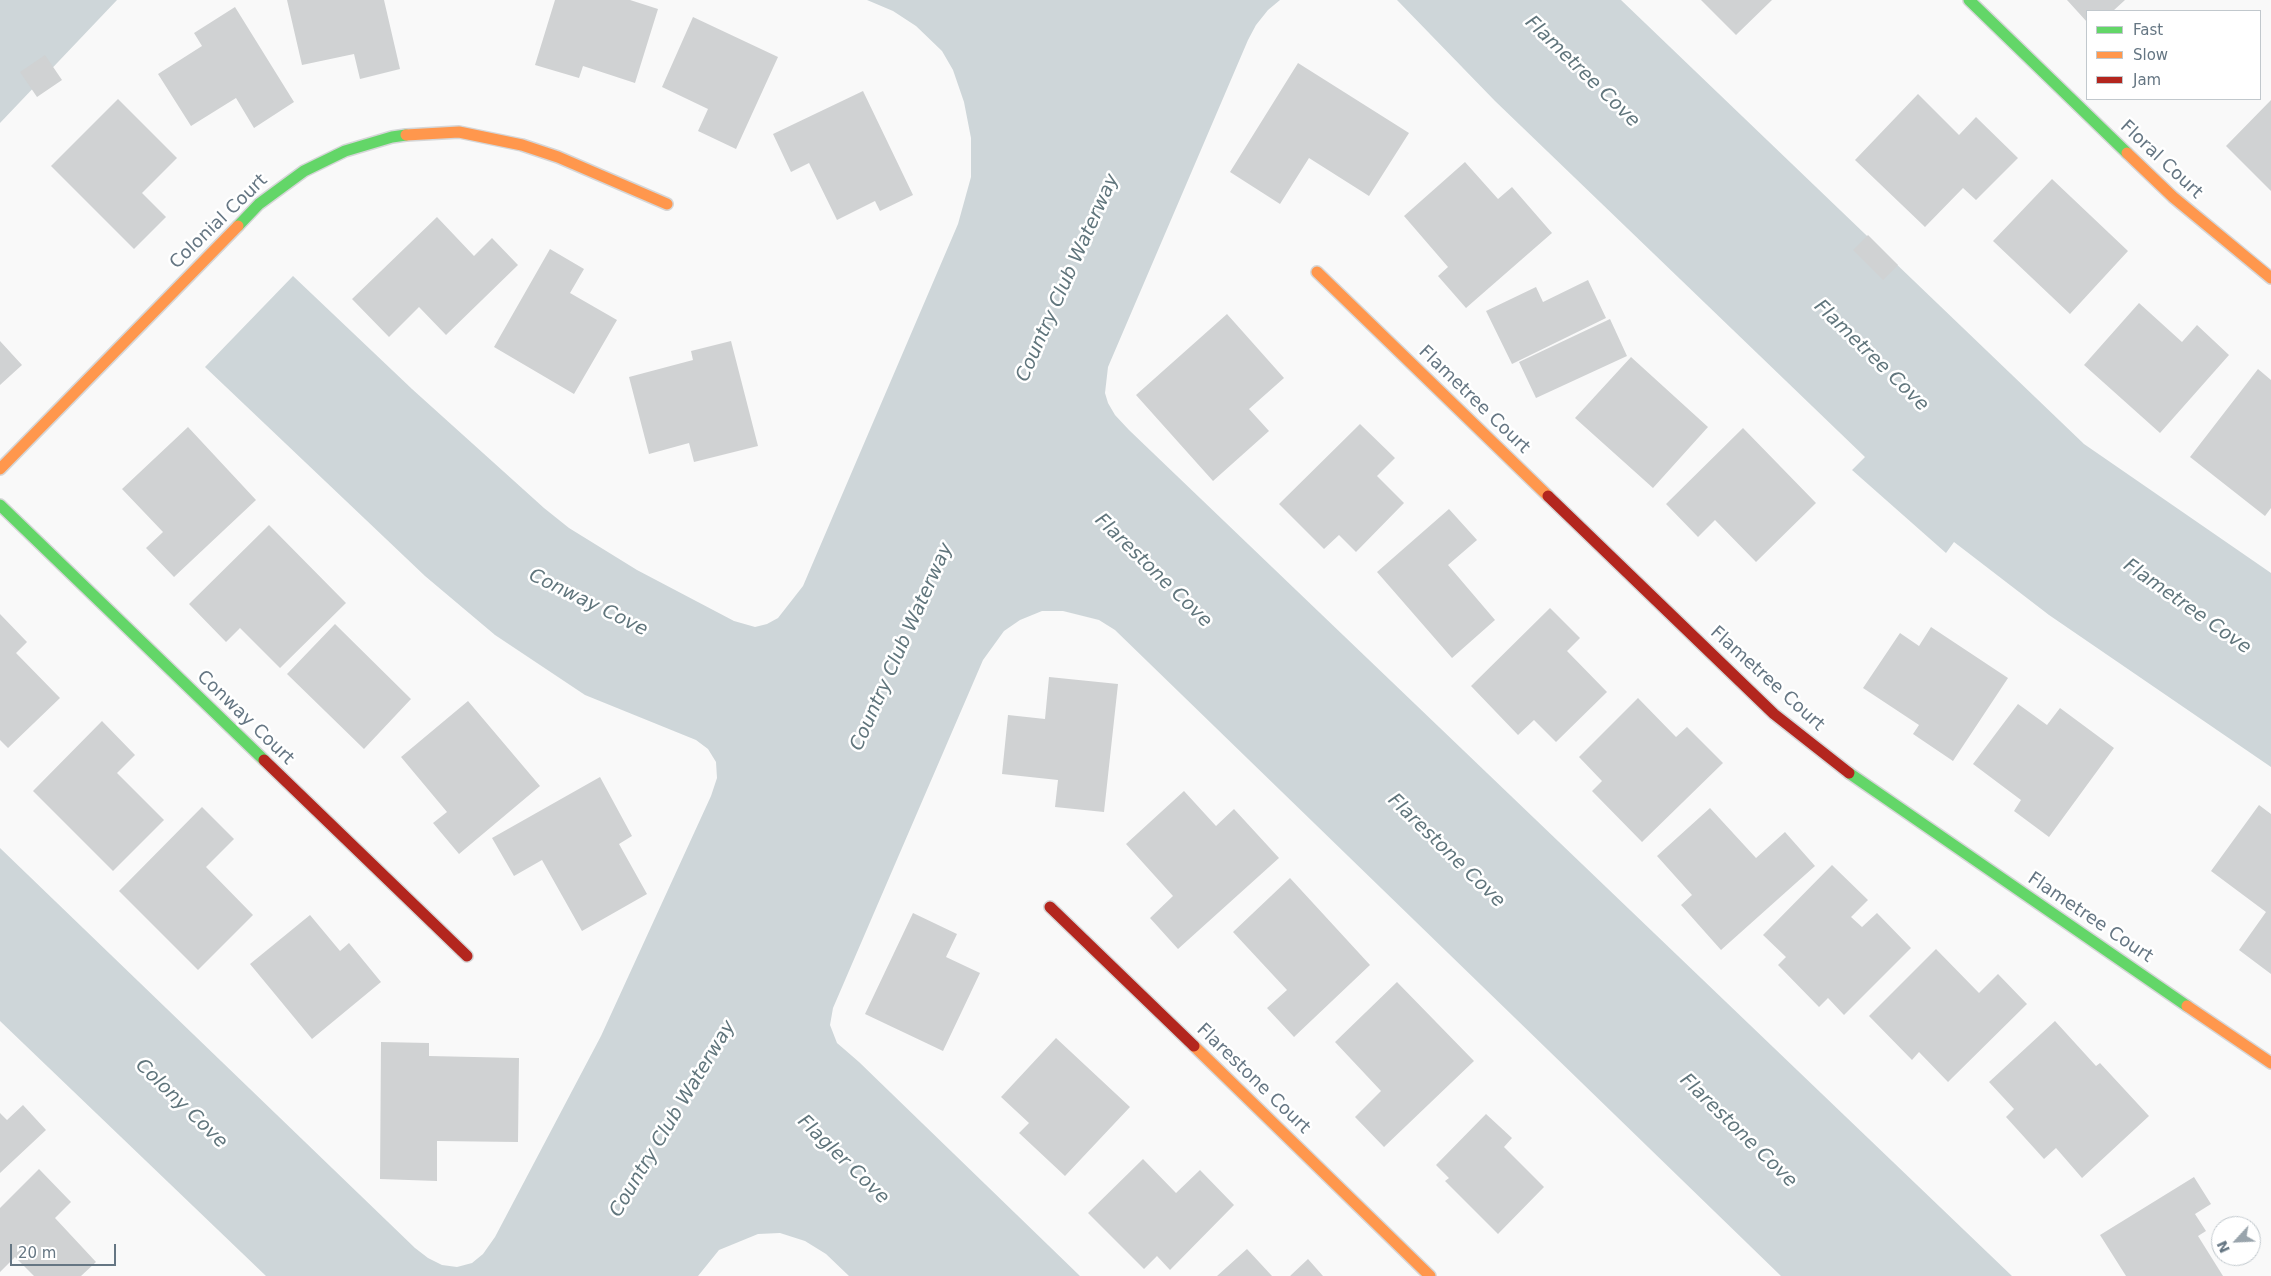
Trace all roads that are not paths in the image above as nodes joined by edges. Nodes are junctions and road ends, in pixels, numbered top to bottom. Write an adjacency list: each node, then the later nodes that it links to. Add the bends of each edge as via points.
1 (1969, 0): 4 (street, Floral Court, via 2173,198)
2 (667, 204): 5 (street, Colonial Court, via 522,145 459,132 392,137 345,151 304,171 258,204)
3 (1317, 272): 9 (street, Flametree Court, via 1774,714 1869,787)
4 (2271, 278)
5 (0, 469)
6 (0, 505): 8 (street, Conway Court)
7 (1050, 907): 10 (street, Flarestone Court)
8 (467, 956)
9 (2271, 1063)
10 (1430, 1276)

